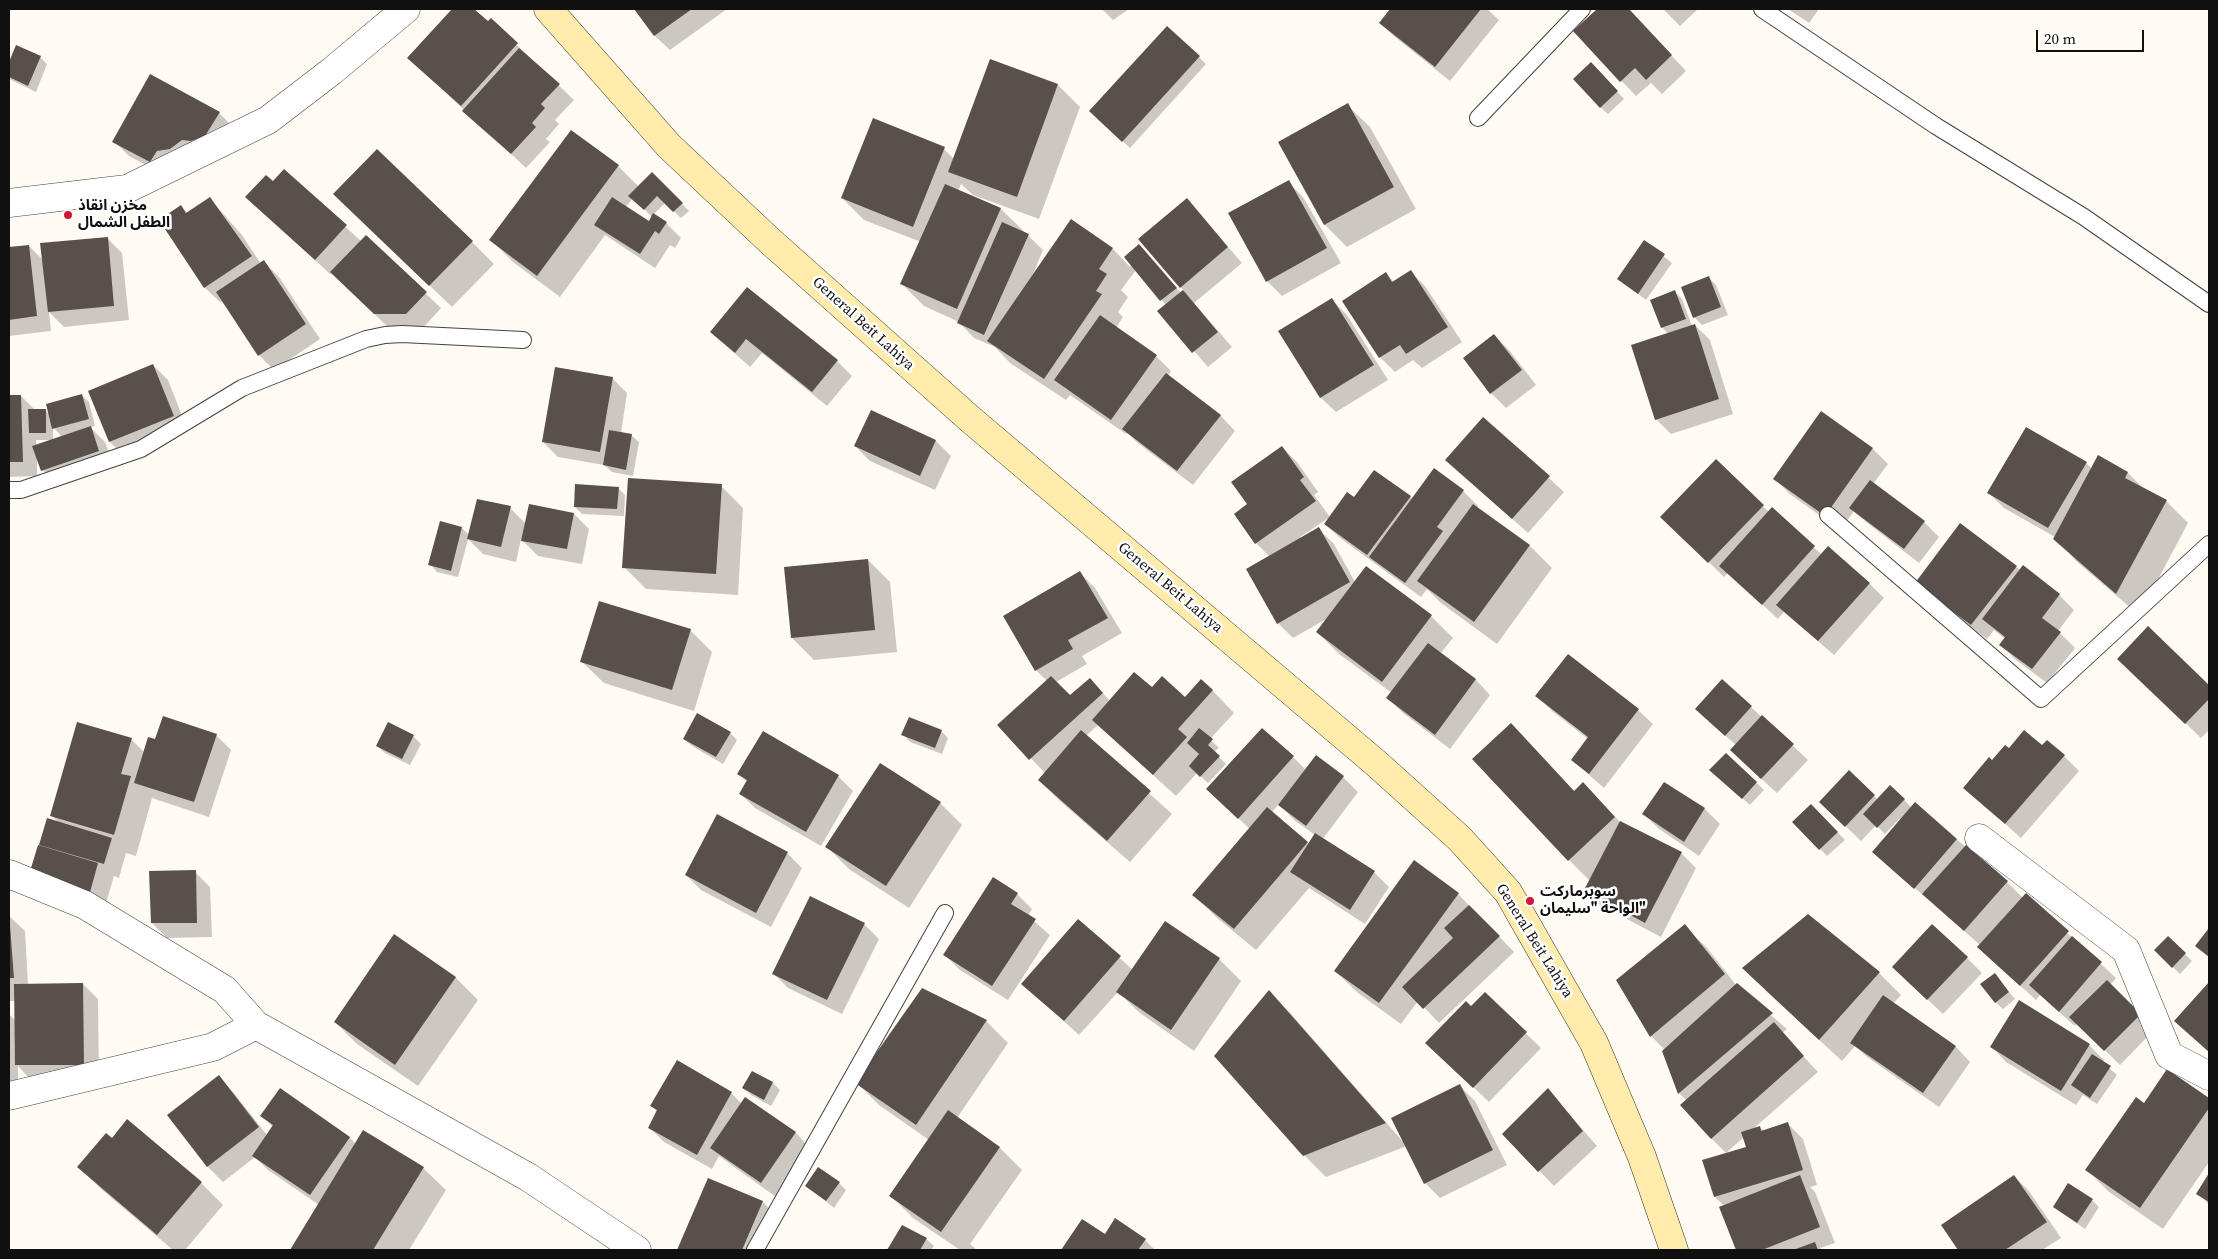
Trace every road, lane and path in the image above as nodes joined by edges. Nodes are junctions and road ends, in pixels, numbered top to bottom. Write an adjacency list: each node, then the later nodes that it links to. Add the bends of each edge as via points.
1 (406, 9): 6 (street, via 268,120 128,189)
2 (548, 9): 20 (main road, General Beit Lahiya, via 669,146 770,241 970,419 1332,725 1460,839 1508,892 1594,1043 1642,1157)
3 (1582, 9): 5 (lane)
4 (1762, 9): 7 (lane, via 1936,126 2084,217)
5 (1478, 118)
6 (9, 203)
7 (2209, 304)
8 (524, 340): 9 (lane, via 402,334 366,340 242,388 141,449 21,490)
9 (9, 490)
10 (1828, 515): 11 (lane, via 2041,699)
11 (2209, 544)
12 (1979, 838): 16 (street, via 2126,950 2169,1055)
13 (9, 874): 15 (street, via 85,905 225,990)
14 (946, 913): 19 (lane)
15 (256, 1025): 17 (street, via 213,1047); 18 (street, via 528,1177)
16 (2209, 1076)
17 (9, 1096)
18 (637, 1250)
19 (755, 1250)
20 (1674, 1250)

